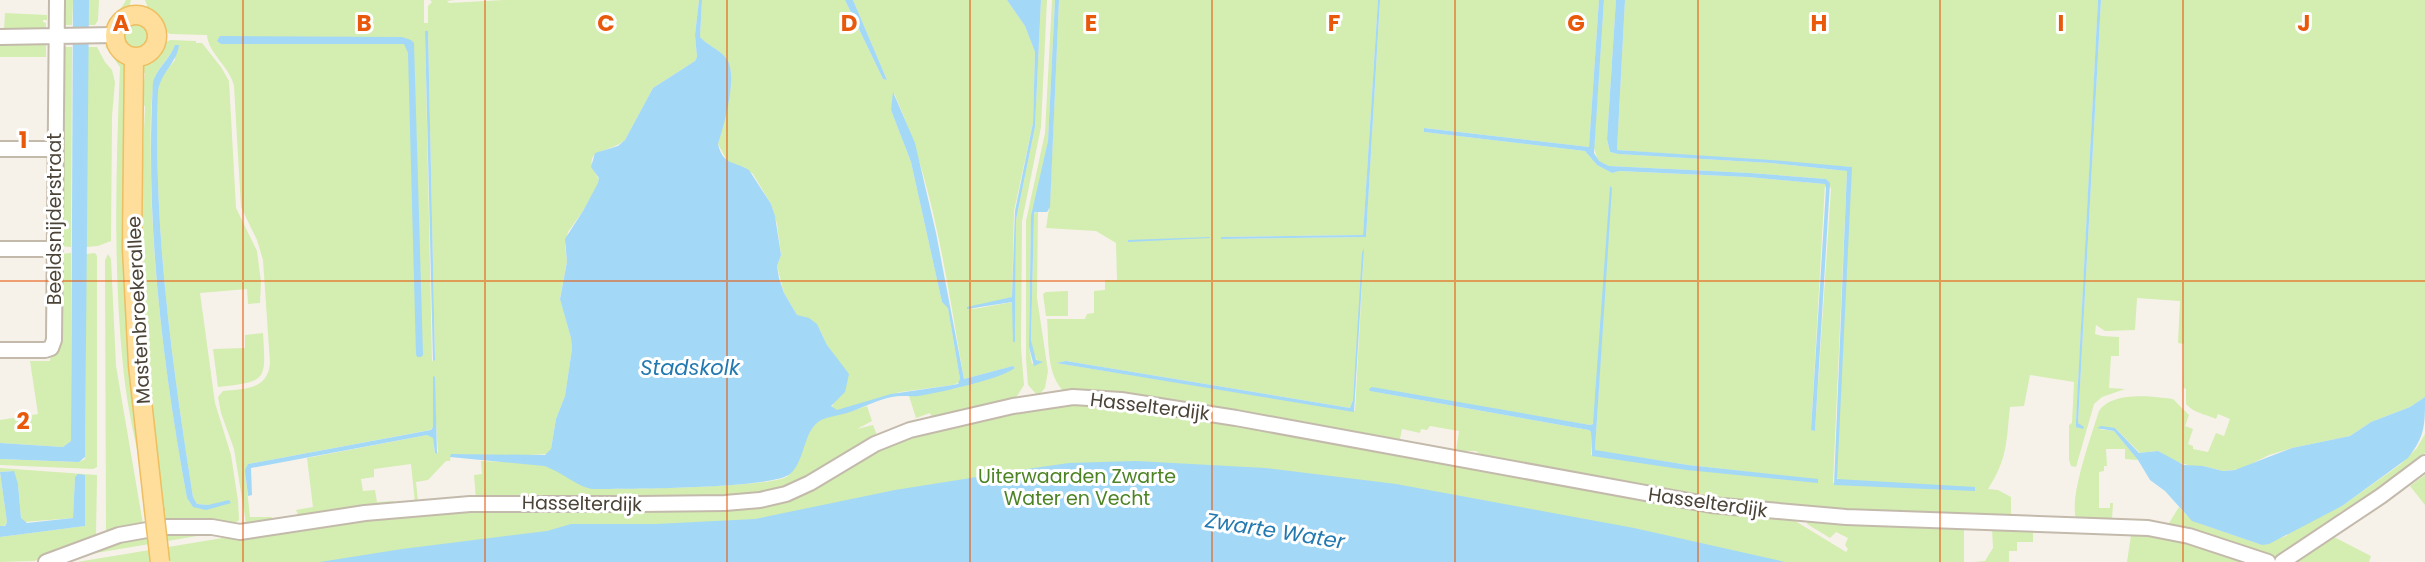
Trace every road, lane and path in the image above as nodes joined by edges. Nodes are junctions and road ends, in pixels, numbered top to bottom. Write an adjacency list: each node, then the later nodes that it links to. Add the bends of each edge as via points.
1 (57, 0): 5 (street, Beeldsnijderstraat)
2 (136, 7): 3 (main road); 6 (main road, via 157,33 151,50)
3 (114, 35): 5 (street); 6 (main road, via 122,52)
4 (0, 37): 5 (street)
5 (62, 37): 8 (street, Beeldsnijderstraat)
6 (134, 57): 14 (main road, Mastenbroekerallee, bridge, via 132,248 138,365)
7 (0, 149): 8 (street)
8 (55, 149): 10 (street, Beeldsnijderstraat)
9 (0, 249): 10 (street)
10 (54, 249): 11 (street, Beeldsnijderstraat, via 51,348)
11 (0, 350)
12 (2425, 463): 16 (street)
13 (46, 562): 15 (street, Hasselterdijk, via 119,535 164,527 240,532 470,503 710,503 771,498 810,483 875,444 909,430 1040,401 1084,397 1236,418 1711,505 1846,517 2148,528)
14 (160, 562)
15 (2268, 562)
16 (2282, 562)

